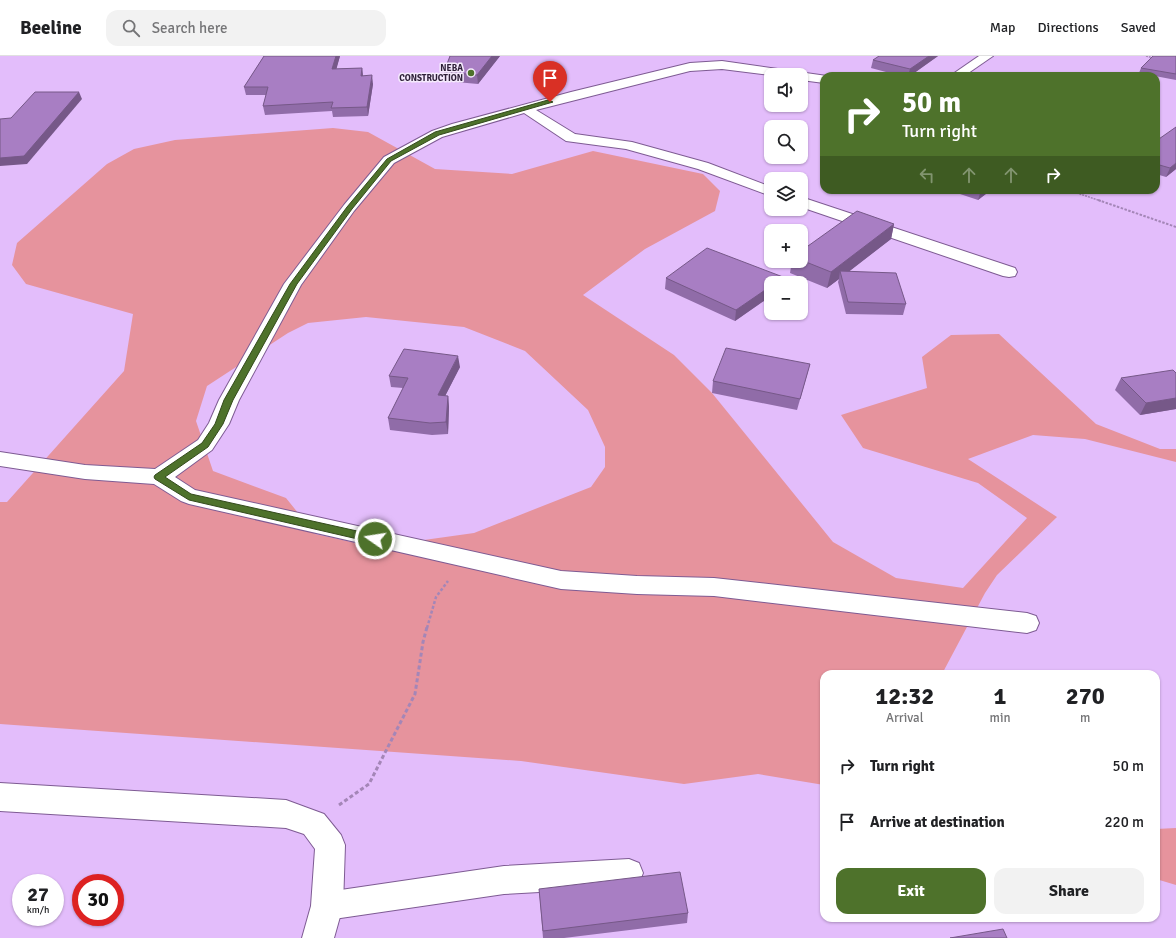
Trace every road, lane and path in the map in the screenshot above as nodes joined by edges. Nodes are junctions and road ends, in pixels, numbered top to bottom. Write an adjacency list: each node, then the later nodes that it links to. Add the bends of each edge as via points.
1 (987, 56): 5 (street)
2 (1146, 56): 3 (path)
3 (1153, 58)
4 (764, 71): 8 (street, via 722,65 690,67)
5 (962, 72)
6 (808, 77): 7 (street)
7 (820, 78)
8 (525, 108): 9 (street, via 570,138 627,145 703,166); 15 (street, via 437,134 389,160 349,208 293,284 228,400 219,424 205,445)
9 (764, 189)
10 (1080, 194): 12 (path)
11 (808, 204): 13 (street)
12 (1176, 227)
13 (1009, 272)
14 (0, 459): 15 (street, via 85,472)
15 (158, 477): 16 (street, via 189,496)
16 (463, 559): 17 (street, via 561,580 714,587); 19 (path, via 436,597 423,642 415,694 369,784)
17 (1027, 623)
18 (0, 797): 19 (street, via 286,814)
19 (314, 824): 21 (street, via 330,845)
20 (629, 873): 21 (lane, via 504,880)
21 (327, 906): 22 (street)
22 (318, 938)

